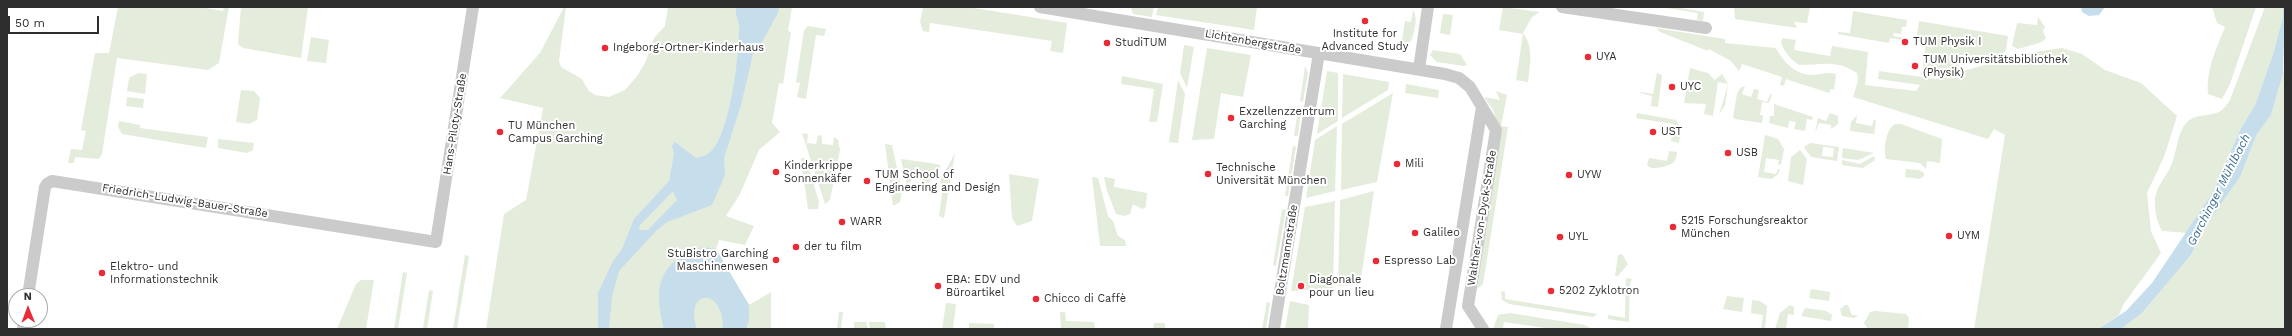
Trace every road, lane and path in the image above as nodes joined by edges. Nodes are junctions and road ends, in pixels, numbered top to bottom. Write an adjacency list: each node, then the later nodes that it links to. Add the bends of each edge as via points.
1 (473, 7): 10 (street, Hans-Piloty-Straße)
2 (1040, 7): 6 (street, Lichtenbergstraße)
3 (1428, 7): 7 (street)
4 (1562, 7): 5 (street)
5 (1706, 28)
6 (1319, 53): 7 (street, Lichtenbergstraße); 12 (street, Boltzmannstraße)
7 (1419, 69): 8 (street, Lichtenbergstraße, via 1455,76)
8 (1464, 81): 9 (street, Walther-von-Dyck-Straße)
9 (1482, 107): 13 (street, Walther-von-Dyck-Straße); 14 (street, Walther-von-Dyck-Straße, via 1496,130 1468,306)
10 (436, 242): 11 (street, Friedrich-Ludwig-Bauer-Straße, via 52,181 45,187)
11 (29, 288)
12 (1274, 329)
13 (1446, 329)
14 (1483, 329)

